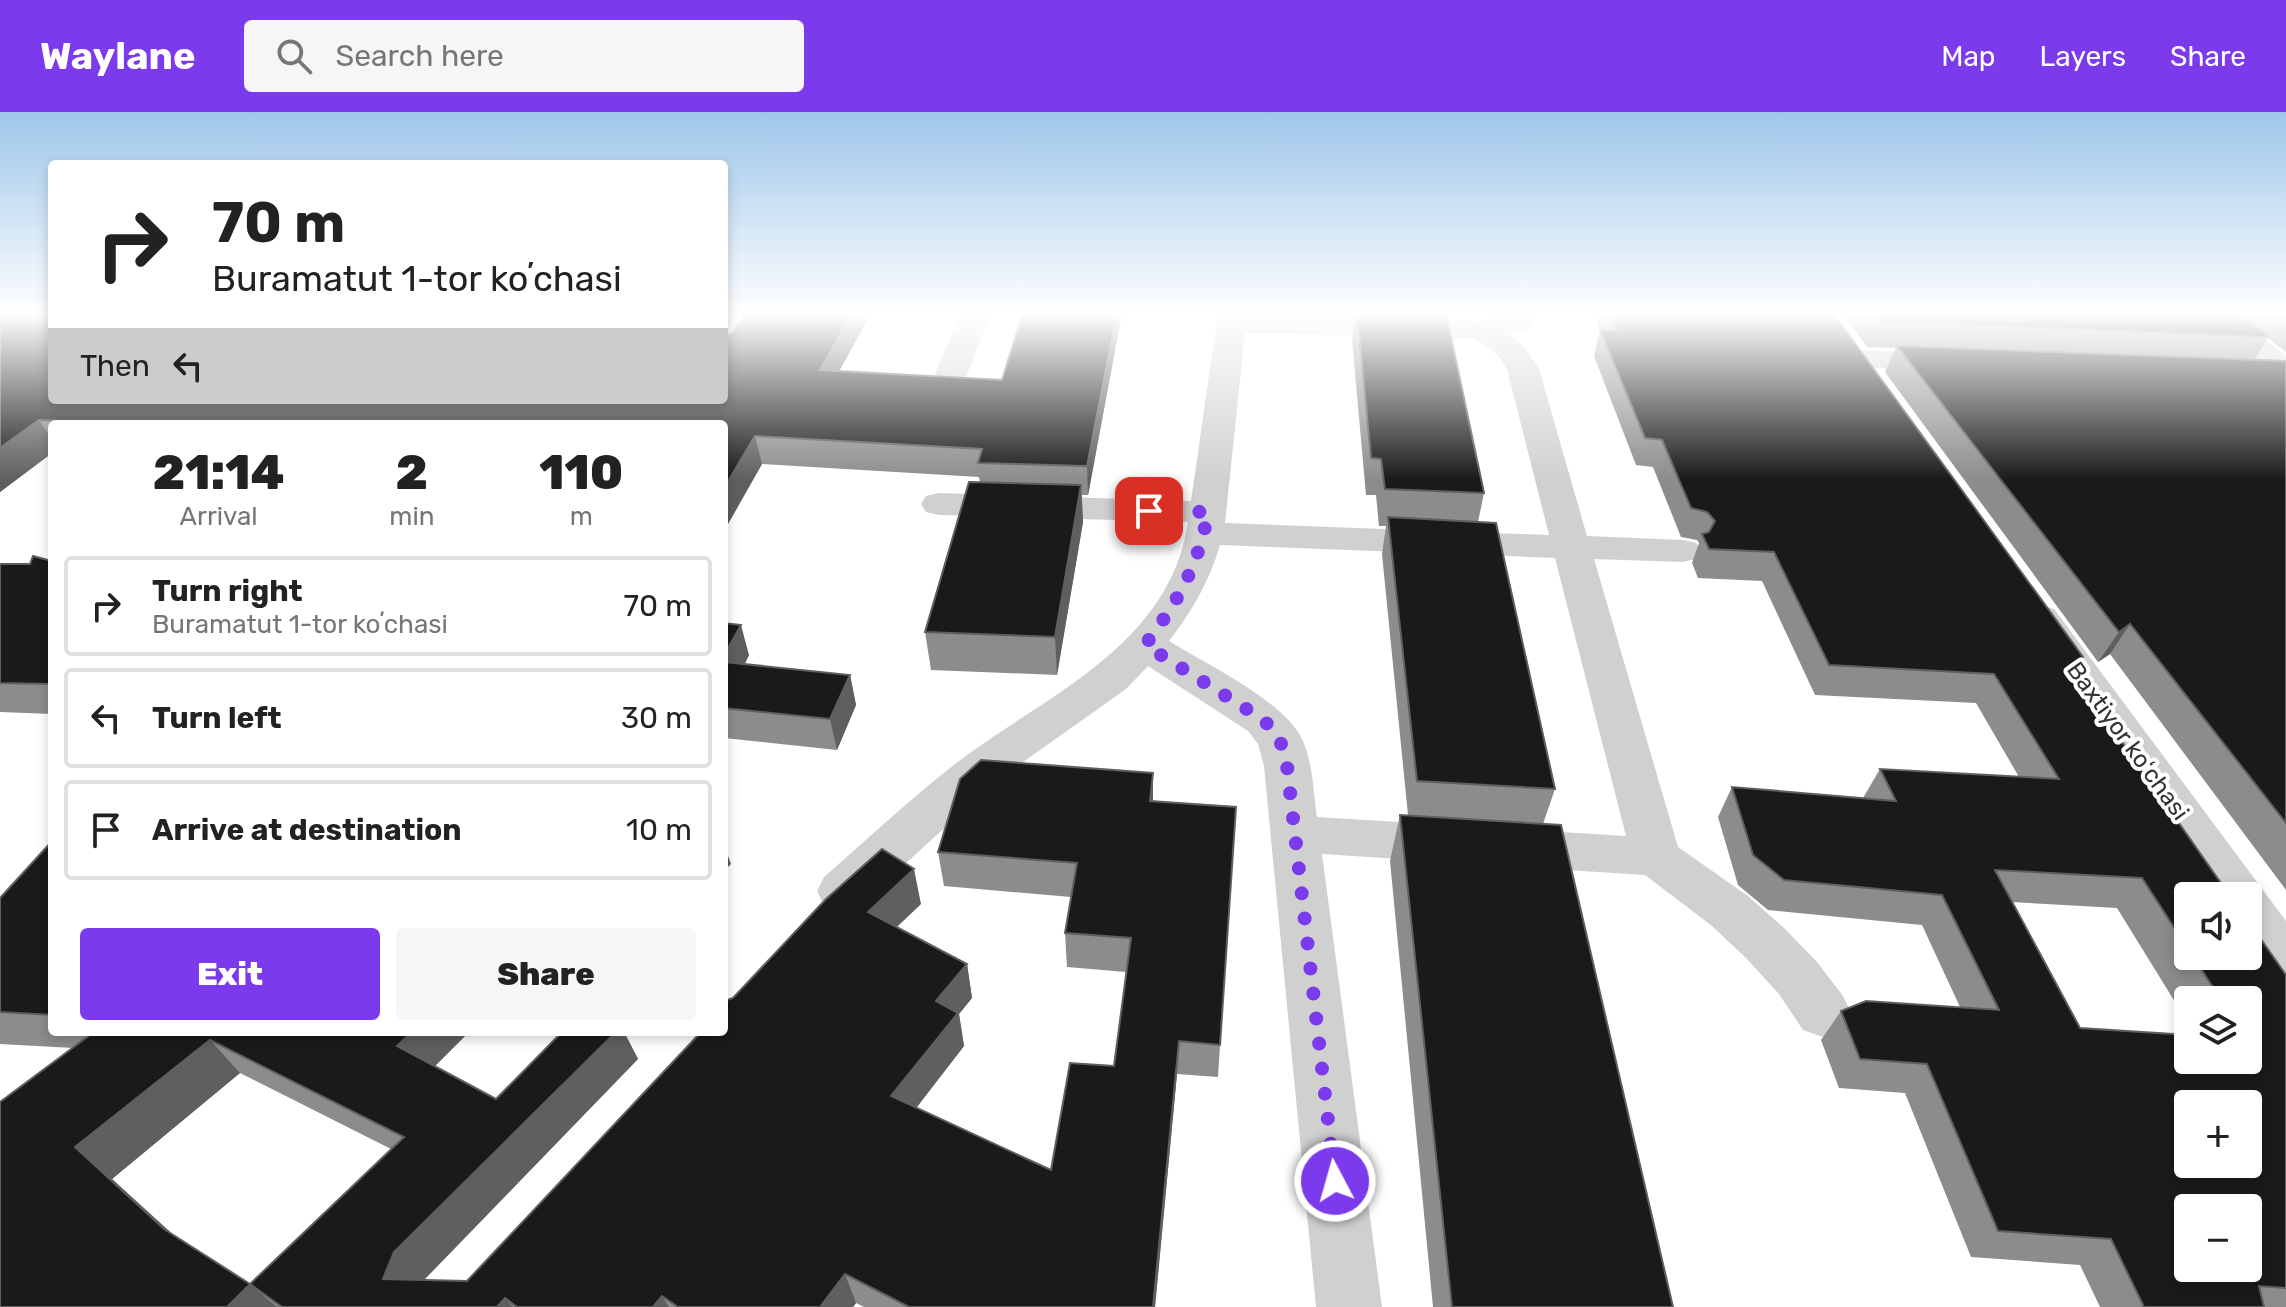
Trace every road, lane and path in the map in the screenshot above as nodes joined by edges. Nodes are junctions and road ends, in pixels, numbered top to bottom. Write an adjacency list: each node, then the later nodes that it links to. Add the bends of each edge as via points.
1 (953, 369): 5 (street)
2 (1226, 369): 10 (street)
3 (1523, 369): 11 (street)
4 (1863, 369): 8 (street)
5 (951, 374)
6 (2286, 374): 7 (street)
7 (2238, 375)
8 (1883, 398)
9 (939, 504): 10 (street)
10 (1207, 522): 11 (street); 14 (street, via 1191,576)
11 (1573, 546): 12 (street); 16 (street)
12 (1683, 551)
13 (2020, 589): 17 (street, Baxtiyor koʻchasi)
14 (1145, 645): 15 (street, via 1264,720 1280,740); 18 (street, via 1111,679 979,770)
15 (1295, 834): 16 (street); 22 (street)
16 (1656, 857): 21 (street, via 1765,943)
17 (2229, 882)
18 (815, 916)
19 (2262, 929): 20 (street)
20 (2286, 962)
21 (1823, 1013)
22 (1349, 1307)

